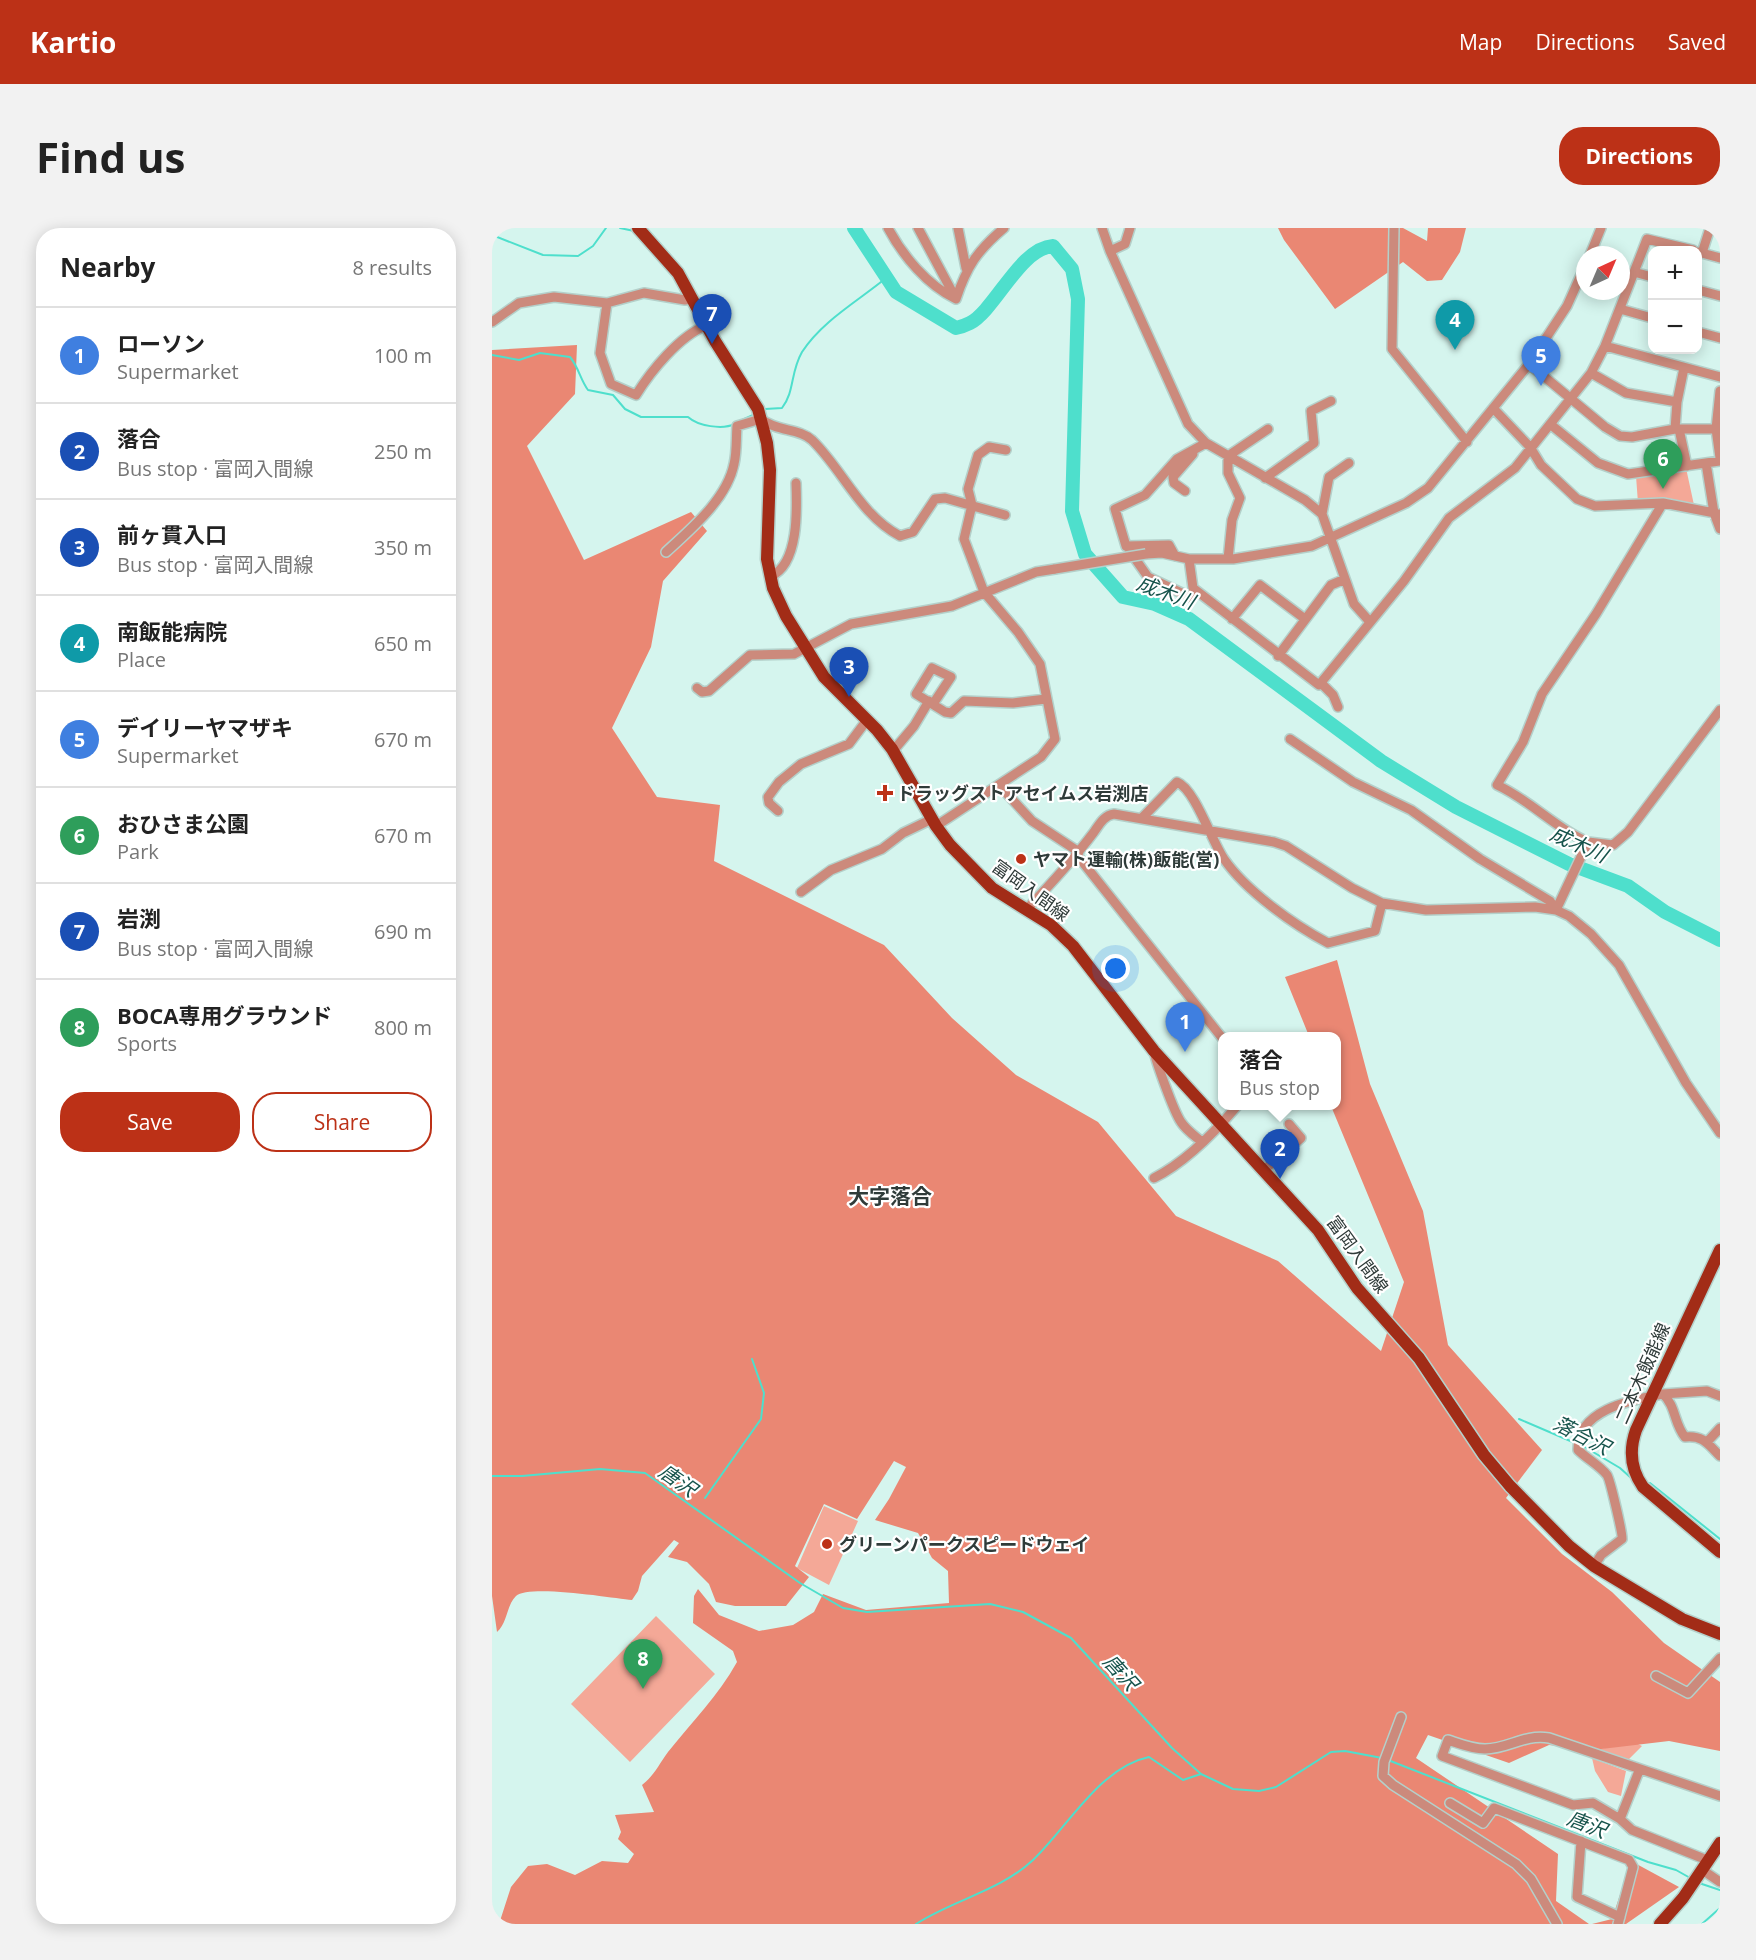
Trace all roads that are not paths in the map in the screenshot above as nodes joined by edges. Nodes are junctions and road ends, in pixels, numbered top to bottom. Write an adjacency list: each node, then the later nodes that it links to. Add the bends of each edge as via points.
1 (888, 228): 25 (street, via 911,262 943,293)
2 (918, 228): 25 (street)
3 (958, 228): 18 (street)
4 (1004, 228): 11 (street)
5 (1102, 228): 15 (street)
6 (1130, 228): 15 (street, via 1125,244)
7 (1394, 228): 48 (street, via 1392,349)
8 (1601, 228): 12 (street)
9 (1710, 228): 14 (street)
10 (641, 232): 24 (main road, 富岡入間線, via 671,264)
11 (992, 232): 18 (street)
12 (1594, 246)
13 (1674, 246): 19 (street, via 1647,239)
14 (1701, 246)
15 (1110, 251): 49 (street, via 1185,420)
16 (1702, 253): 17 (street)
17 (1720, 258)
18 (966, 268): 25 (street)
19 (1634, 272): 20 (street); 27 (street)
20 (1648, 276)
21 (1576, 286): 34 (street)
22 (1702, 291): 23 (street)
23 (1720, 296)
24 (692, 299): 26 (street, via 644,293); 30 (main road, 富岡入間線)
25 (956, 299)
26 (607, 303): 29 (street, via 555,297 519,303); 30 (street, via 600,353 611,384 636,395 652,368 690,335)
27 (1620, 309): 28 (street); 33 (street)
28 (1648, 317)
29 (492, 322)
30 (707, 326): 43 (main road, 富岡入間線)
31 (1702, 333): 32 (street)
32 (1720, 338)
33 (1605, 346): 35 (street); 36 (street)
34 (1529, 364): 39 (street); 42 (street)
35 (1684, 368): 37 (street); 41 (street)
36 (1592, 373): 39 (street); 41 (street, via 1626,393)
37 (1720, 377)
38 (1720, 391): 47 (street)
39 (1571, 399): 44 (street); 46 (street, via 1620,436)
40 (1331, 401): 57 (street, via 1311,411 1314,443)
41 (1677, 402): 46 (street)
42 (1493, 408): 48 (street); 50 (street)
43 (761, 419): 61 (street, via 772,427 805,435 813,441 854,495 900,536 913,532 935,500 945,498); 68 (street, via 737,426 734,465 720,494 693,528); 72 (main road, 富岡入間線, via 770,470 766,547)
44 (1550, 424): 50 (street); 56 (street, via 1577,448 1612,470 1628,474)
45 (1268, 429): 52 (street)
46 (1677, 429): 47 (street); 56 (street)
47 (1718, 429): 53 (street)
48 (1467, 442): 66 (street, via 1428,488 1381,516)
49 (1206, 443): 52 (street); 59 (street, via 1173,477 1174,483); 67 (street, via 1177,459 1145,495 1115,509)
50 (1530, 447): 60 (street, via 1541,465 1577,499 1595,506); 78 (street, via 1515,468 1449,518)
51 (1006, 450): 61 (street, via 989,447 978,455 968,489)
52 (1228, 456): 57 (street); 71 (street, via 1228,473 1240,498 1232,520)
53 (1720, 460): 54 (street)
54 (1706, 463): 56 (street); 62 (street)
55 (1349, 464): 63 (street, via 1329,477)
56 (1687, 466)
57 (1265, 478): 63 (street)
58 (796, 483): 72 (street, via 796,532 785,561 778,573)
59 (1185, 491)
60 (1663, 503): 62 (street); 94 (street, via 1542,694 1523,742 1497,785)
61 (972, 505): 64 (street); 74 (street, via 964,539)
62 (1717, 513): 65 (street)
63 (1322, 514): 66 (street)
64 (1005, 515)
65 (1720, 529)
66 (1330, 537): 71 (street, via 1312,546); 73 (street)
67 (1126, 546): 69 (street, via 1169,545); 75 (street, via 1148,577)
68 (666, 552)
69 (1175, 556): 70 (street); 74 (street, bridge, via 1146,554 1036,572)
70 (1189, 559): 71 (street); 76 (street, via 1192,588)
71 (1228, 559)
72 (771, 576): 79 (main road, 富岡入間線, via 778,601)
73 (1345, 579): 77 (street, via 1331,585); 78 (street, via 1354,604)
74 (984, 592): 79 (street, via 952,606 851,624); 83 (street, via 1040,664)
75 (1192, 598)
76 (1232, 619): 77 (street, via 1260,585); 80 (street)
77 (1305, 619): 80 (street)
78 (1370, 622): 81 (street)
79 (806, 650): 82 (street, via 750,655 708,691); 86 (main road, 富岡入間線, via 834,688)
80 (1278, 656): 81 (street)
81 (1321, 683): 84 (street)
82 (697, 688)
83 (1046, 699): 88 (street, via 1019,703 964,701 951,713 931,702); 89 (street, via 1055,739 1051,747)
84 (1338, 707)
85 (1720, 710): 94 (street, via 1628,832 1613,844)
86 (867, 720): 88 (main road, 富岡入間線); 90 (street, via 849,744 801,764 779,782 768,797)
87 (1290, 739): 99 (street, via 1353,782 1411,810 1480,859 1550,901)
88 (894, 751): 92 (main road, 富岡入間線)
89 (999, 785): 92 (street); 95 (street, via 1032,821)
90 (778, 811)
91 (1142, 818): 93 (street); 93 (street, via 1177,782 1194,801); 95 (street, via 1109,814)
92 (934, 823): 96 (street, via 903,833 882,849 831,870); 98 (main road, 富岡入間線, via 985,882)
93 (1208, 829): 97 (street, via 1286,846); 97 (street, via 1225,860 1265,901 1328,943 1375,931)
94 (1588, 842): 99 (street)
95 (1078, 853): 98 (street); 100 (street)
96 (801, 892)
97 (1382, 903): 99 (street, via 1426,910)
98 (1026, 910): 101 (main road, 富岡入間線, via 1073,946)
99 (1556, 910): 105 (street, via 1582,926 1620,965 1686,1083)
100 (1218, 1033)
101 (1154, 1051): 103 (main road, 富岡入間線); 106 (street, via 1156,1065 1181,1123)
102 (1234, 1110): 103 (street)
103 (1222, 1124): 106 (street); 107 (main road, 富岡入間線)
104 (1289, 1124): 107 (street, via 1301,1138)
105 (1720, 1133)
106 (1202, 1143): 108 (street)
107 (1264, 1170): 116 (main road, 富岡入間線, via 1318,1230 1357,1288 1419,1358 1491,1462 1563,1540)
108 (1154, 1178)
109 (1720, 1250): 110 (main road, 二本木飯能線)
110 (1657, 1395): 111 (street, via 1707,1391); 113 (street, via 1669,1399 1685,1437); 115 (main road, 二本木飯能線, via 1633,1442 1638,1481); 116 (street, via 1609,1408 1580,1434 1578,1450 1611,1481 1614,1508 1623,1533 1623,1539 1601,1555)
111 (1720, 1396)
112 (1720, 1428): 113 (street)
113 (1708, 1441): 114 (street)
114 (1720, 1456)
115 (1720, 1552)
116 (1594, 1566): 117 (main road, 富岡入間線, via 1682,1619)
117 (1720, 1634)
118 (1720, 1658): 119 (street, via 1688,1693)
119 (1656, 1676)
120 (1401, 1717): 130 (street, via 1383,1762 1383,1776 1524,1871)
121 (1639, 1771): 122 (street); 124 (street); 124 (street, via 1533,1736 1487,1750 1448,1740 1442,1756 1573,1805 1593,1803)
122 (1720, 1796)
123 (1450, 1803): 125 (street, via 1483,1823 1494,1808)
124 (1620, 1819): 127 (street)
125 (1581, 1841): 129 (street, via 1577,1897); 129 (street, via 1629,1860 1633,1867)
126 (1720, 1843): 127 (main road)
127 (1699, 1872): 128 (street); 131 (main road)
128 (1720, 1882)
129 (1618, 1920)
130 (1557, 1924)
131 (1660, 1924)

